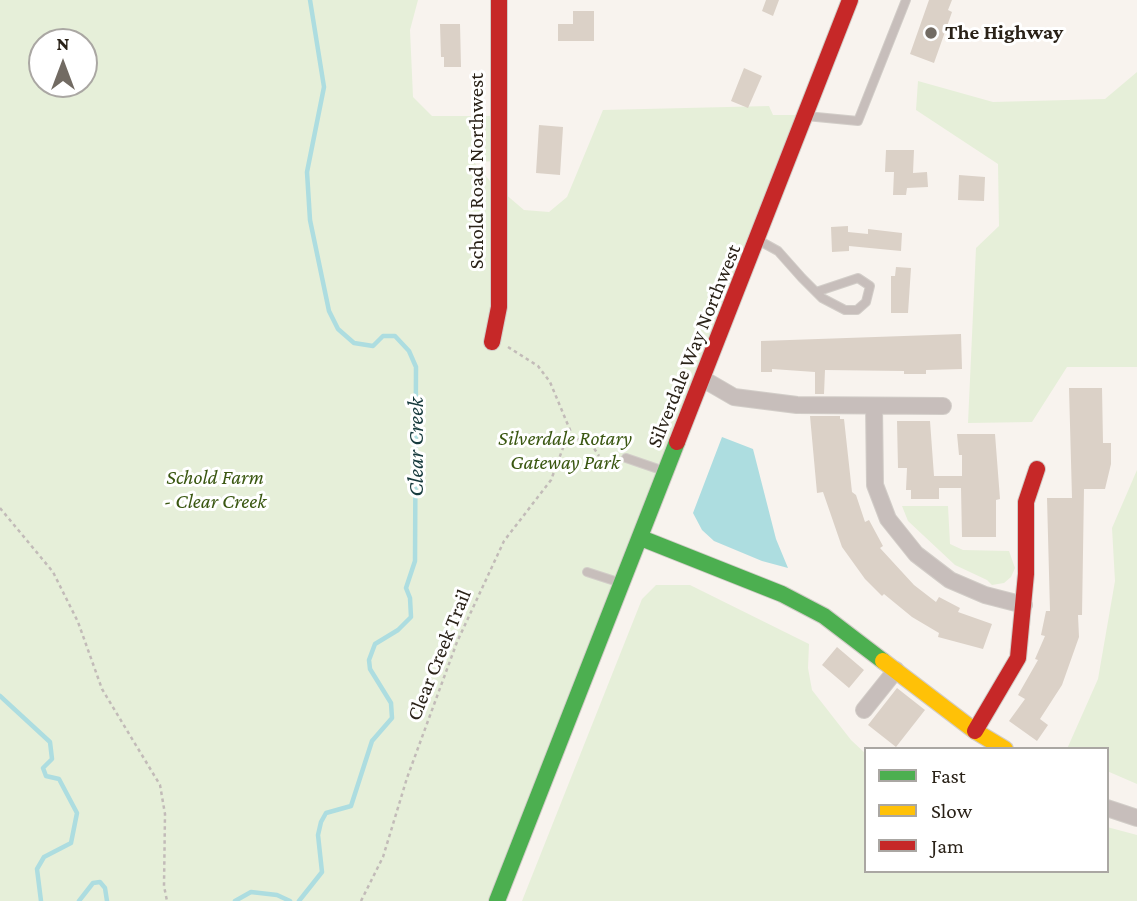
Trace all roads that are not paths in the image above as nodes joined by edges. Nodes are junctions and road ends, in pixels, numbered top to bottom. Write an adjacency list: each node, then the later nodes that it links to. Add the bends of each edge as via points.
1 (499, 0): 7 (street, Schold Road Northwest, via 499,307)
2 (850, 0): 4 (street, Silverdale Way Northwest)
3 (906, 0): 4 (lane, via 858,121)
4 (805, 115): 5 (street, Silverdale Way Northwest)
5 (758, 240): 6 (lane, via 778,251); 8 (street, Silverdale Way Northwest)
6 (816, 292): 6 (lane, via 845,310 857,310 866,302 870,286 858,278)
7 (492, 342)
8 (703, 379): 9 (street, via 734,397 797,405); 13 (street, Silverdale Way Northwest)
9 (874, 406): 10 (street); 17 (street, via 874,485 888,519 916,554 950,580)
10 (943, 406)
11 (626, 458): 13 (lane)
12 (1037, 468): 17 (street, via 1026,502)
13 (666, 472): 14 (street, Silverdale Way Northwest)
14 (641, 538): 16 (street, Silverdale Way Northwest); 18 (street, via 782,594 824,616)
15 (587, 572): 16 (lane)
16 (622, 584): 24 (street, Silverdale Way Northwest)
17 (1024, 605): 20 (street, via 1018,658)
18 (896, 670): 19 (street); 20 (street)
19 (864, 710)
20 (975, 731): 21 (street)
21 (1002, 747)
22 (1109, 809): 23 (street)
23 (1137, 818)
24 (498, 901)

